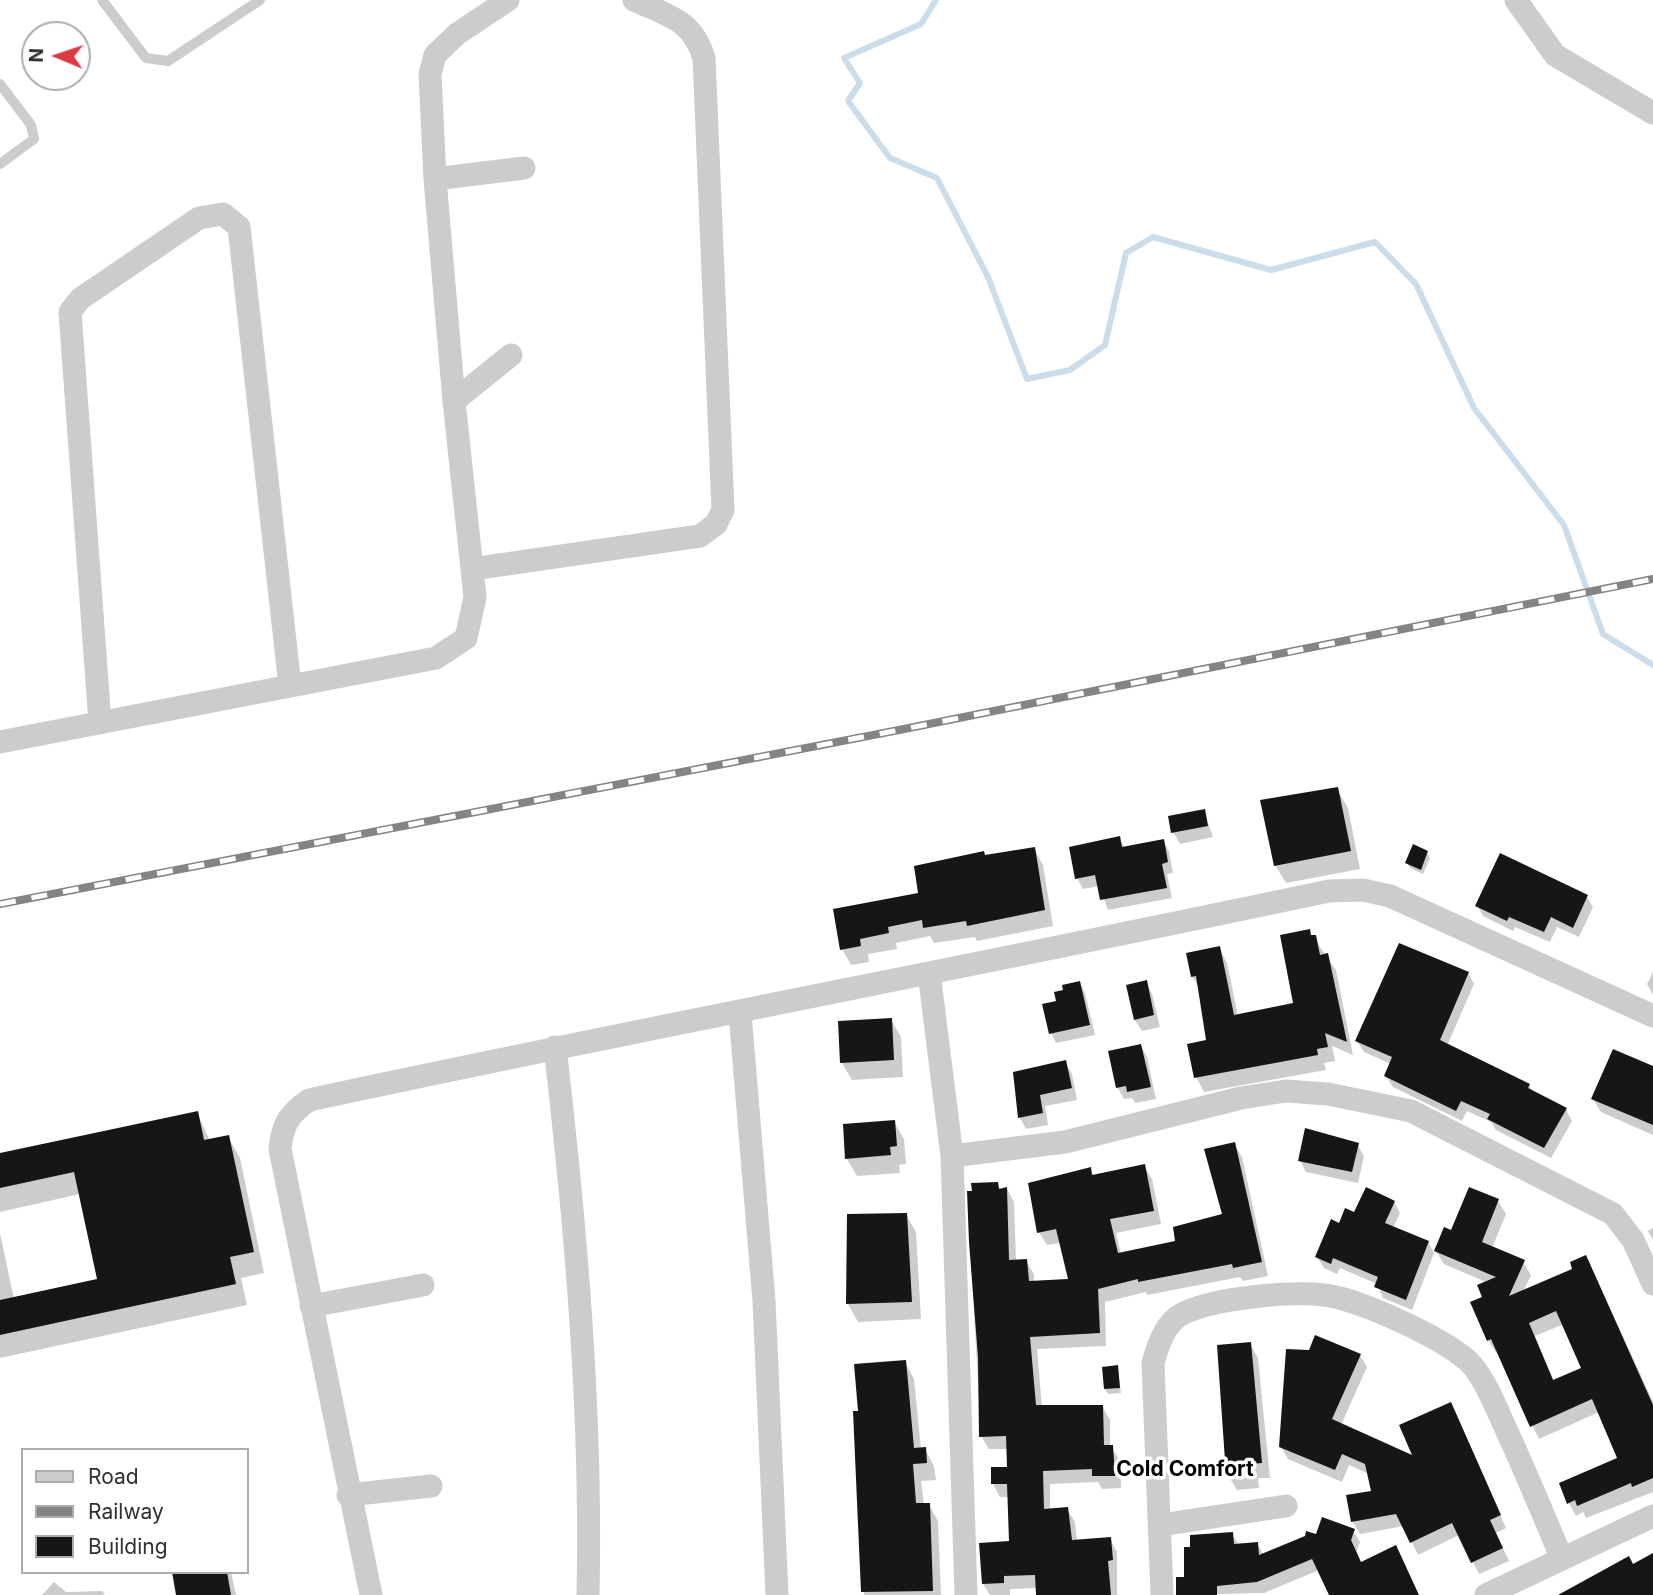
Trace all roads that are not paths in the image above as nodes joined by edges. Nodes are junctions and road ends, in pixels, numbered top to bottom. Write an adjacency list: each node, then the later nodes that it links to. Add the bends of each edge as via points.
1 (102, 0): 7 (lane, via 146,58 168,61)
2 (236, 0): 7 (lane)
3 (260, 0): 7 (lane)
4 (508, 0): 12 (street, via 457,34 435,55 430,74)
5 (634, 0): 15 (street, via 687,24 698,37 705,58 723,510 716,524 700,536)
6 (1516, 0): 9 (street, via 1555,55)
7 (244, 11)
8 (0, 84): 10 (lane, via 31,125 34,139)
9 (1653, 113)
10 (0, 164)
11 (524, 169): 12 (street)
12 (435, 179): 14 (street)
13 (511, 355): 14 (street)
14 (454, 401): 15 (street)
15 (472, 569): 16 (street, via 475,597 466,638 436,658)
16 (290, 686): 17 (street); 17 (street, via 239,227 223,214 199,218 80,299 71,312)
17 (100, 723): 18 (street)
18 (0, 742)
19 (929, 973): 20 (street); 21 (street, via 1329,891 1363,890 1390,896); 23 (street)
20 (740, 1013): 22 (street); 35 (street, via 764,1301)
21 (1653, 1016)
22 (555, 1047): 26 (street, via 309,1100 290,1113 280,1149); 34 (street, via 570,1184 584,1401)
23 (952, 1156): 24 (street, via 1065,1142 1286,1091 1382,1103 1412,1111 1613,1214 1633,1240); 36 (street)
24 (1653, 1284)
25 (423, 1285): 26 (street)
26 (311, 1306): 28 (street)
27 (431, 1486): 28 (street)
28 (348, 1496): 33 (street)
29 (1286, 1506): 31 (street)
30 (1653, 1516): 32 (street)
31 (1160, 1525): 32 (street, via 1153,1363 1160,1338 1181,1314 1227,1302 1286,1294 1326,1295 1417,1330 1450,1347 1472,1366 1500,1416); 37 (street)
32 (1562, 1559): 38 (street)
33 (371, 1595)
34 (588, 1595)
35 (777, 1595)
36 (966, 1595)
37 (1163, 1595)
38 (1486, 1595)

